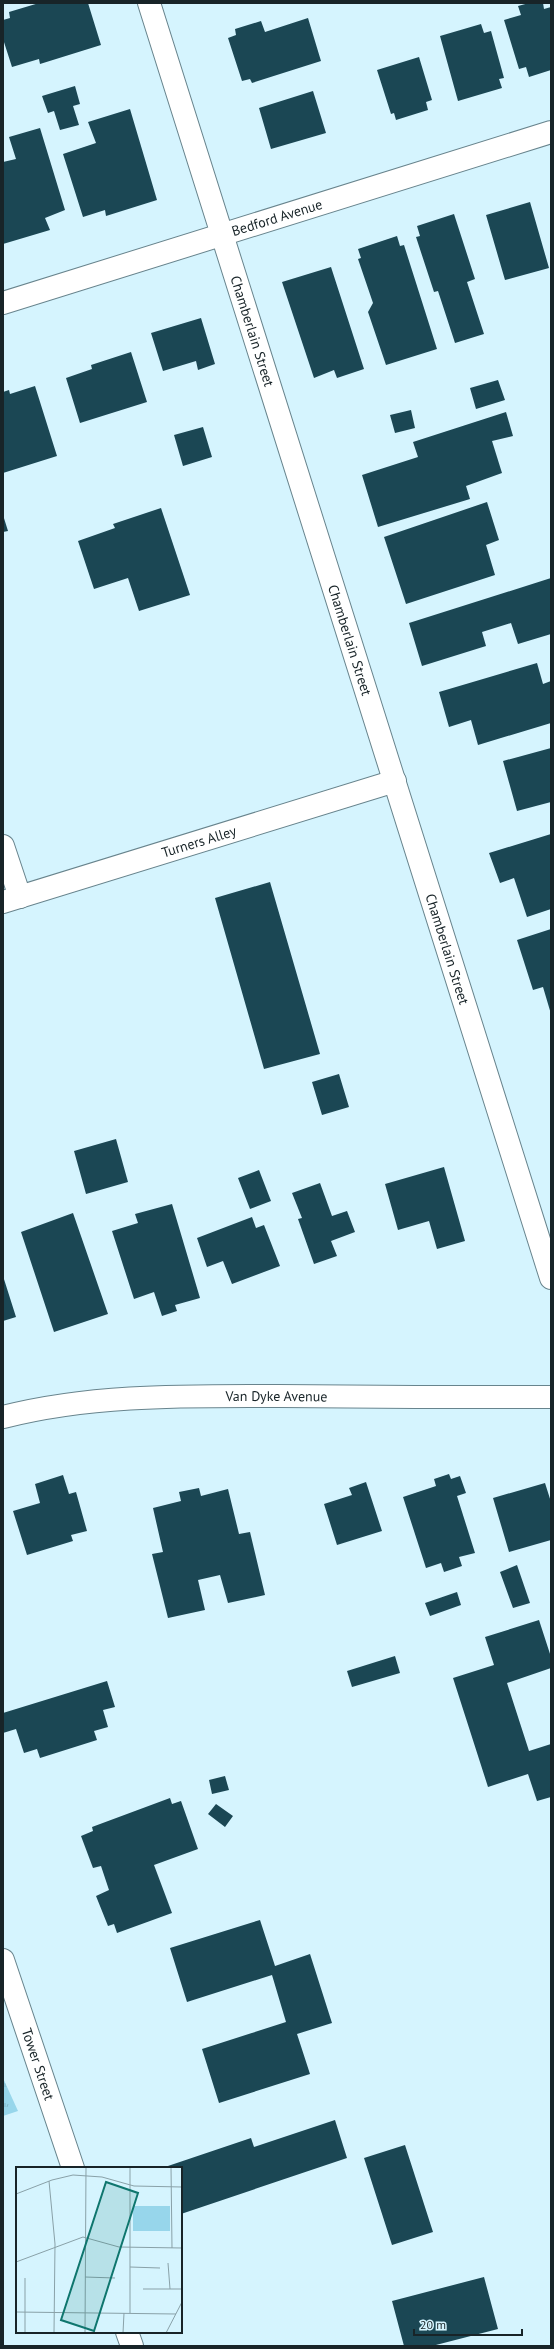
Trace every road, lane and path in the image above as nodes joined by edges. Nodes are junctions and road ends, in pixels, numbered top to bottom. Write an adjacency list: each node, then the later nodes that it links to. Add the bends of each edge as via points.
1 (150, 3): 3 (street, Chamberlain Street)
2 (551, 132): 3 (street, Bedford Avenue)
3 (222, 235): 4 (street, Bedford Avenue); 5 (street, Chamberlain Street)
4 (3, 303)
5 (395, 781): 7 (street, Turners Alley); 8 (street, Chamberlain Street)
6 (3, 846): 7 (street)
7 (11, 900)
8 (551, 1278)
9 (551, 1397): 10 (street, Van Dyke Avenue, via 205,1396 120,1399 68,1404)
10 (3, 1417)
11 (3, 1960): 12 (street, Tower Street)
12 (72, 2167)
13 (127, 2333): 14 (street)
14 (132, 2346)

